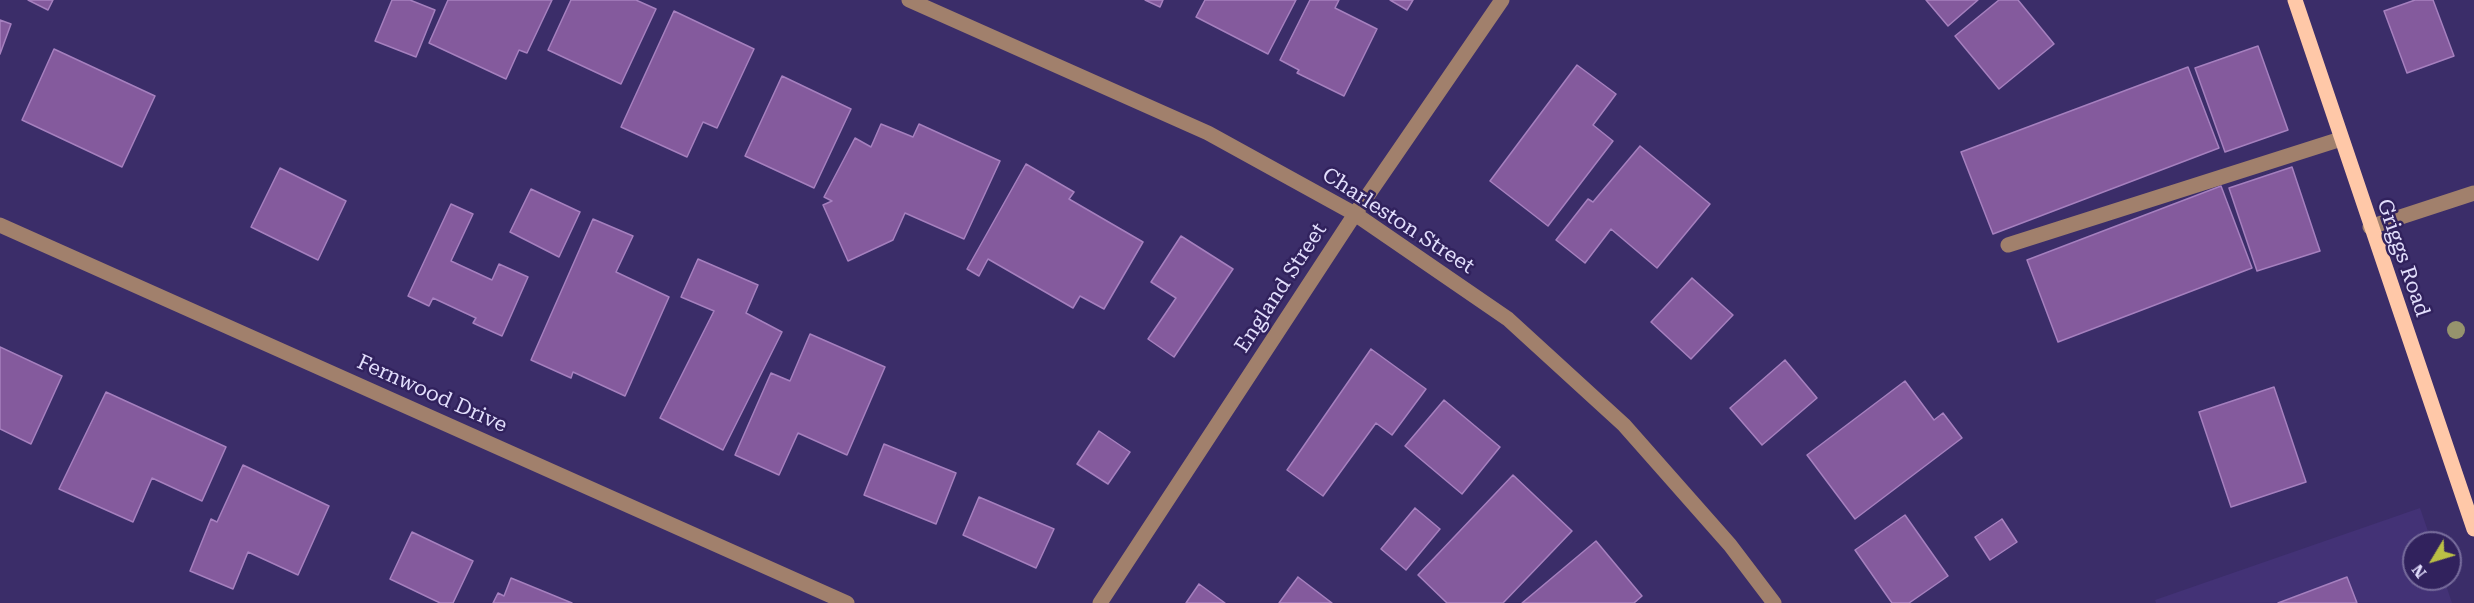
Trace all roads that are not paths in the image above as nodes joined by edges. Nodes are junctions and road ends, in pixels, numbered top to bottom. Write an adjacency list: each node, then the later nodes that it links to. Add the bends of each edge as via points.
1 (909, 0): 6 (street, Charleston Street, via 1208,133)
2 (1502, 0): 6 (street, England Street)
3 (2295, 0): 4 (main road, Griggs Road)
4 (2341, 140): 8 (main road, Griggs Road); 9 (street)
5 (2474, 194): 8 (street)
6 (1355, 214): 12 (street, England Street); 13 (street, Charleston Street, via 1508,319 1624,425 1731,545)
7 (0, 225): 11 (street, Fernwood Drive)
8 (2370, 227): 10 (main road, Griggs Road)
9 (2008, 245)
10 (2474, 529)
11 (847, 603)
12 (1100, 603)
13 (1774, 603)

